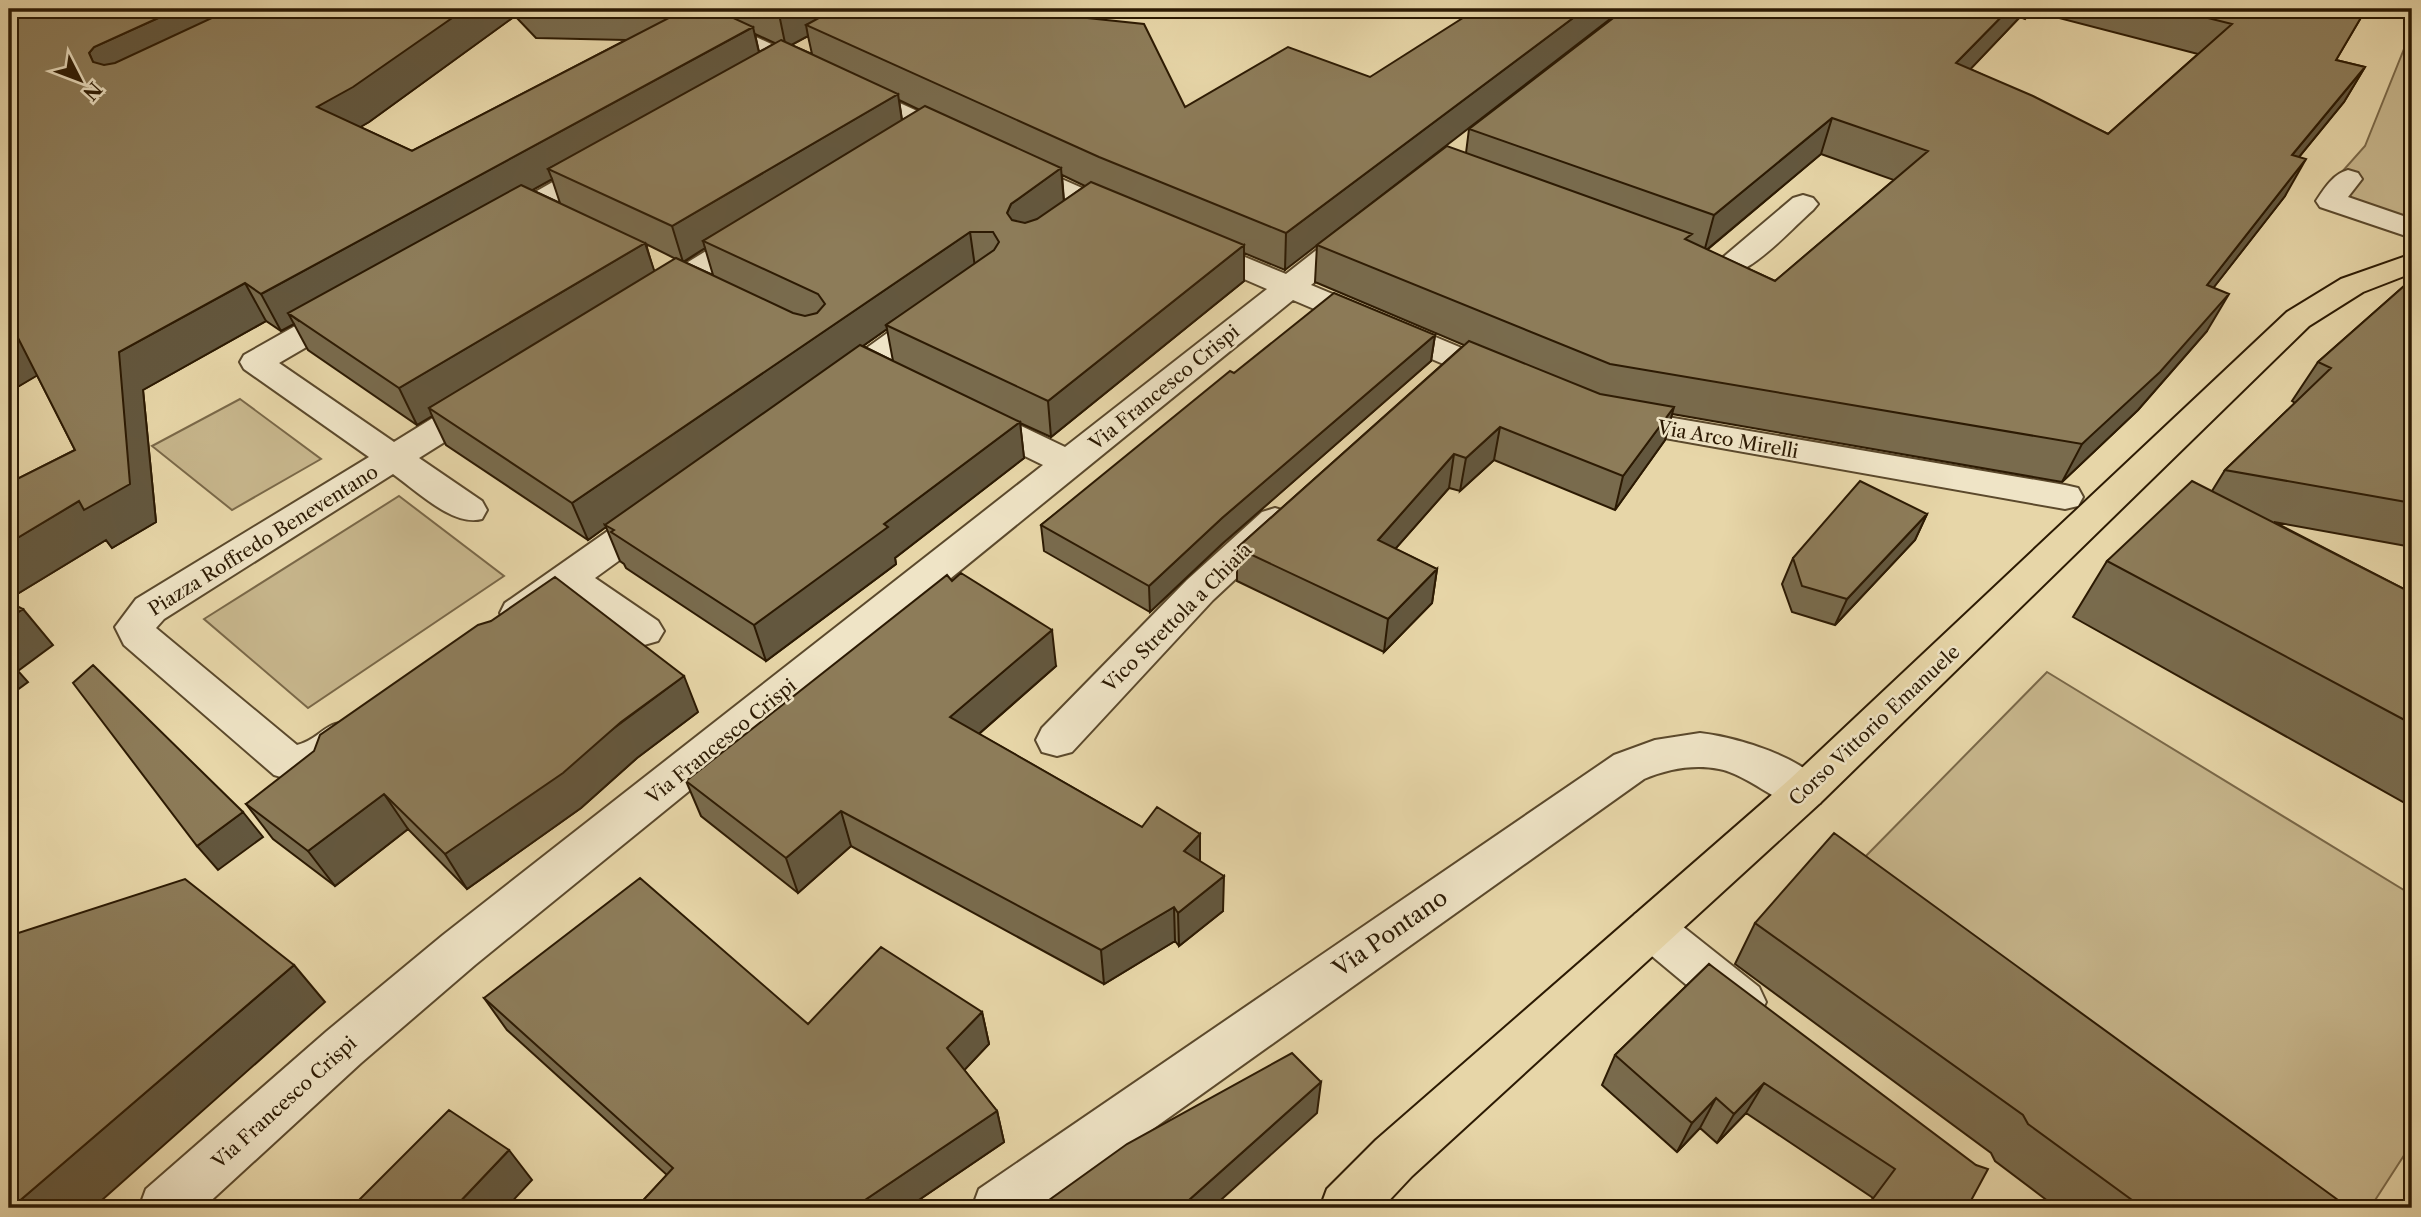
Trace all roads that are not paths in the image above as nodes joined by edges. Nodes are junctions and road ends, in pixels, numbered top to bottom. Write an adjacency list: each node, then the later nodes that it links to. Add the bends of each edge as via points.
1 (676, 9): 3 (street)
2 (819, 42): 3 (street)
3 (775, 68): 17 (street, via 917,134 985,153 1080,210 1155,230)
4 (624, 153): 7 (street)
5 (2348, 179): 11 (street, via 2330,201)
6 (1803, 204): 13 (street, via 1724,270 1708,270)
7 (533, 205): 10 (street); 12 (street)
8 (1380, 215): 17 (street, Via Francesco Crispi)
9 (778, 220): 16 (street)
10 (568, 221)
11 (2412, 229)
12 (485, 232)
13 (1657, 251)
14 (649, 261): 16 (street)
15 (2412, 263): 42 (main road, Corso Vittorio Emanuele, via 2370,277 2298,319)
16 (685, 278): 19 (street); 21 (street)
17 (1288, 287): 22 (street); 32 (street, Via Francesco Crispi)
18 (376, 293): 31 (street, via 256,362)
19 (720, 295)
20 (953, 301): 23 (street)
21 (626, 314)
22 (1458, 358): 26 (street); 27 (street)
23 (865, 364): 24 (street); 28 (street)
24 (902, 382)
25 (510, 385): 31 (street)
26 (1428, 385)
27 (1532, 388)
28 (810, 404)
29 (950, 405): 32 (street)
30 (1581, 409): 33 (street, Via Arco Mirelli, via 1618,420)
31 (393, 457): 36 (street); 40 (street, Piazza Roffredo Beneventano, via 150,609 134,627 289,763 311,760)
32 (1069, 463): 45 (street, Via Francesco Crispi, via 459,950)
33 (2065, 497)
34 (678, 499): 37 (street)
35 (1297, 501): 41 (street, Vico Strettola a Chiaia, via 1200,590)
36 (469, 510)
37 (568, 578): 38 (street); 39 (street)
38 (645, 631)
39 (490, 634)
40 (368, 720)
41 (1056, 740)
42 (1805, 791): 43 (main road, Corso Vittorio Emanuele); 46 (street, Via Pontano, via 1760,765 1700,748 1672,752 1629,768)
43 (1651, 928): 44 (street); 47 (main road, Corso Vittorio Emanuele, via 1394,1158)
44 (1772, 1024)
45 (165, 1208)
46 (998, 1208)
47 (1346, 1208)

